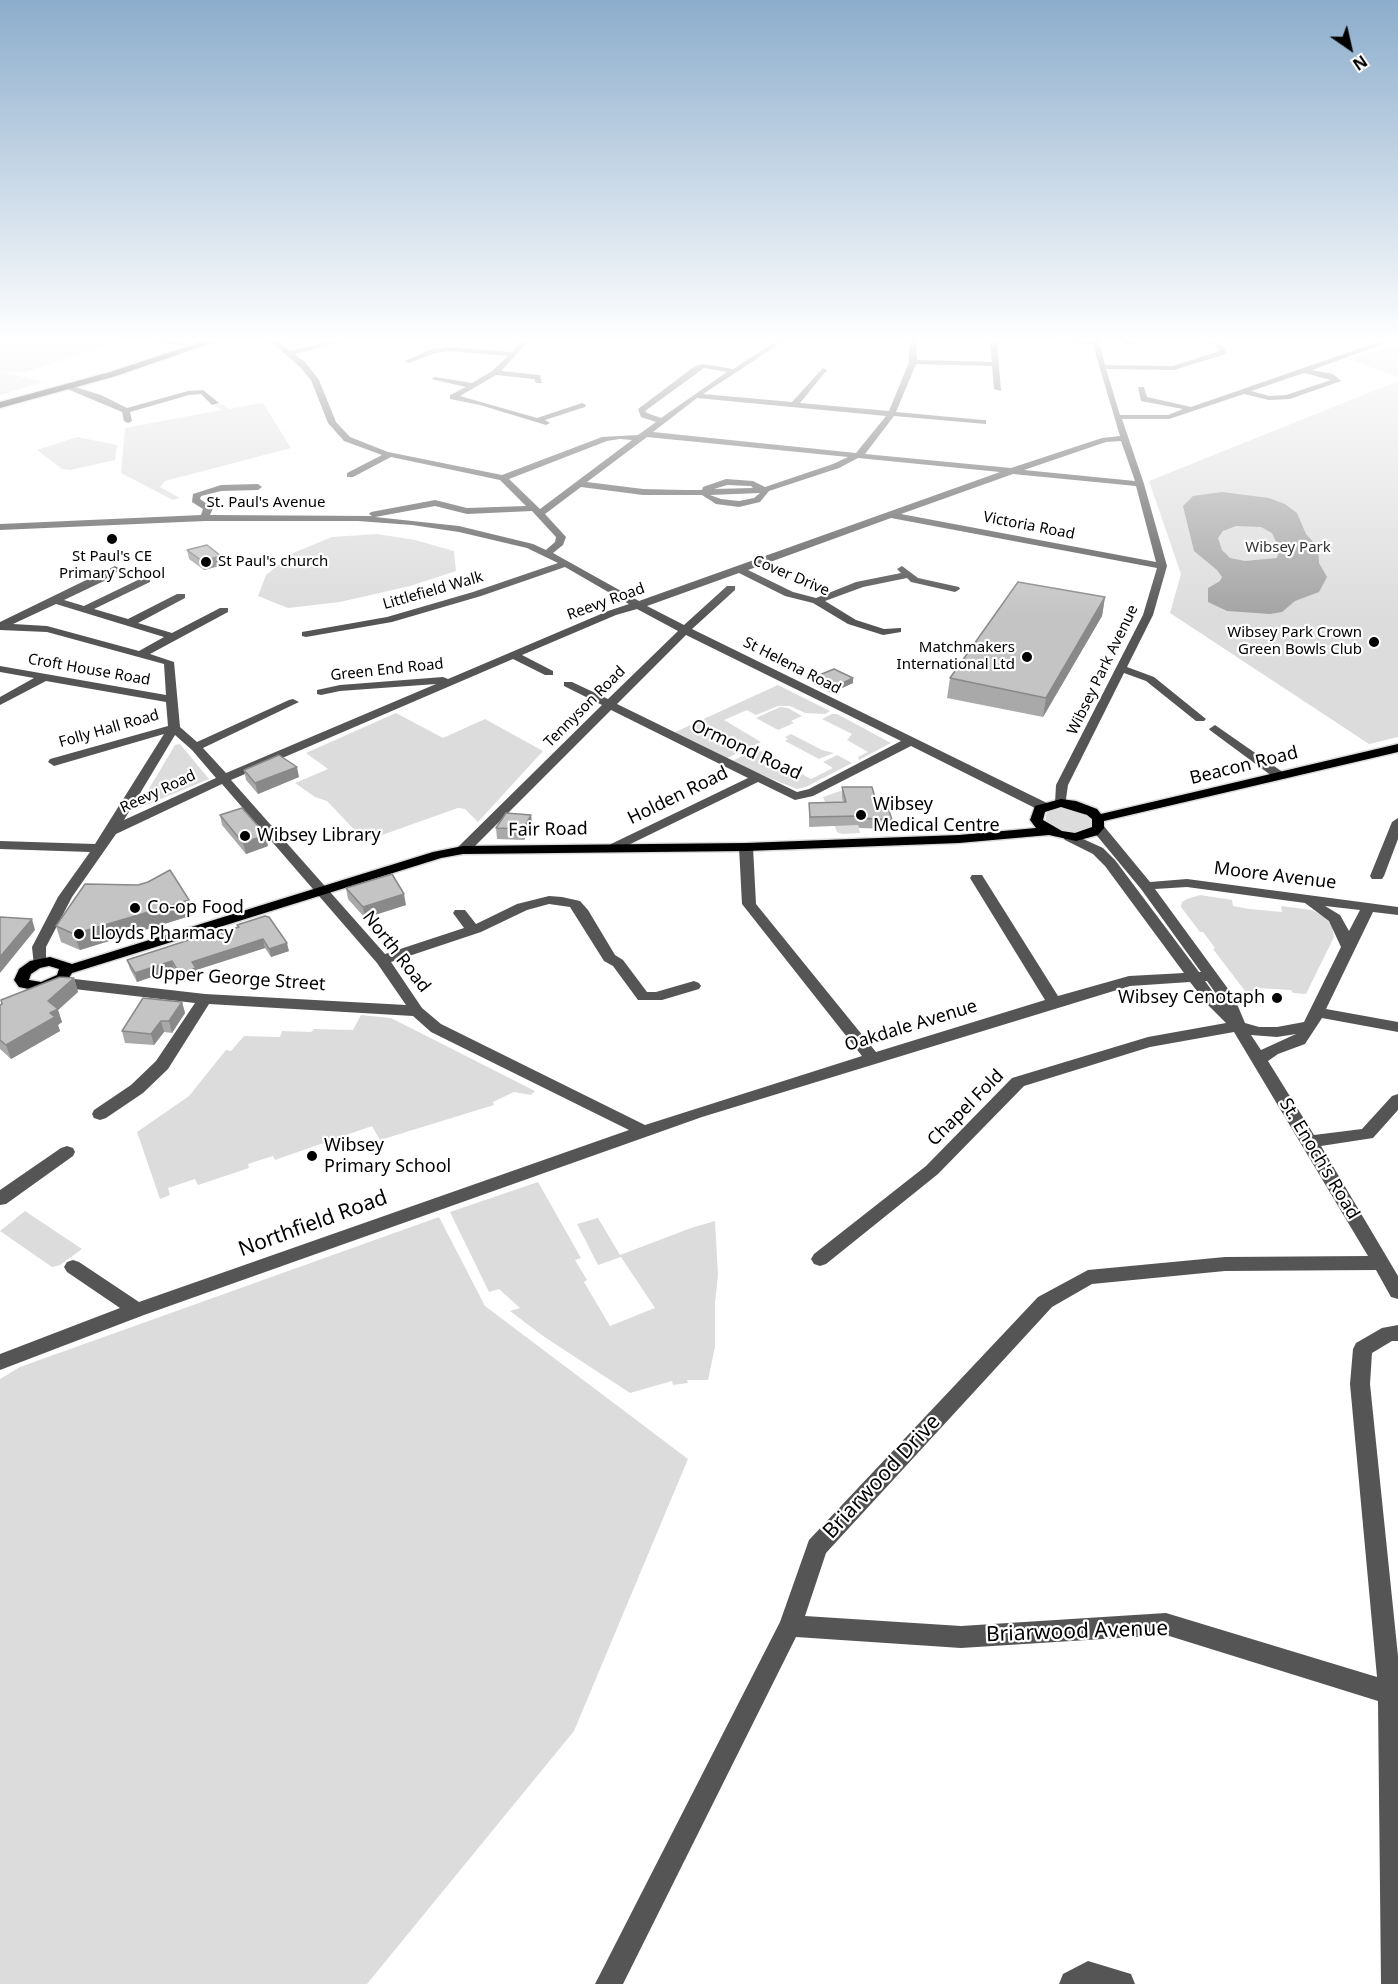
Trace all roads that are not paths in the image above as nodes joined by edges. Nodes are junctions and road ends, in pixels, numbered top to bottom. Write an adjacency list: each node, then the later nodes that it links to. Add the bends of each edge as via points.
1 (342, 434): 8 (street)
2 (647, 434): 5 (street)
3 (876, 434): 7 (street)
4 (1123, 434): 6 (street)
5 (644, 436): 7 (street); 11 (street, via 605,439); 12 (street)
6 (1124, 438): 9 (street, Reevy Road, via 1106,440); 13 (street)
7 (860, 454): 9 (street); 15 (street)
8 (389, 455): 10 (street); 11 (street)
9 (1015, 470): 13 (street); 18 (street, Reevy Road)
10 (350, 475)
11 (503, 478): 17 (street)
12 (581, 484): 16 (street, via 643,492); 17 (street)
13 (1140, 484): 26 (street)
14 (258, 487): 19 (street, via 209,489 197,494 195,500 208,508)
15 (764, 490): 16 (street, via 735,481 711,486); 16 (street, via 757,500 739,504 711,500)
16 (705, 492)
17 (537, 511): 20 (street, via 467,511 435,503); 22 (street)
18 (890, 515): 26 (street, Victoria Road); 29 (street, Reevy Road)
19 (205, 518): 20 (street, St. Paul's Avenue); 21 (street, St. Paul's Avenue)
20 (358, 518): 23 (street, St. Paul's Avenue, via 459,529)
21 (0, 527)
22 (557, 532): 23 (street, via 554,538); 24 (street, via 560,543)
23 (530, 546): 24 (street, St Helena Road)
24 (547, 554): 25 (street, St Helena Road)
25 (567, 563): 37 (street, St Helena Road); 44 (street, Littlefield Walk, via 388,620)
26 (1162, 566): 48 (street, Wibsey Park Avenue, via 1148,615)
27 (900, 567): 30 (street)
28 (116, 568): 35 (street)
29 (740, 570): 36 (street, Cover Drive, via 789,594); 37 (street, Reevy Road)
30 (907, 575): 33 (street); 36 (street, via 860,584)
31 (146, 580): 38 (street)
32 (730, 588): 42 (street, Tennyson Road)
33 (955, 589)
34 (181, 596): 40 (street)
35 (54, 600): 38 (street); 41 (street)
36 (817, 601): 43 (street, Cover Drive, via 852,622 883,632)
37 (636, 604): 42 (street, St Helena Road); 47 (street, Reevy Road)
38 (85, 609): 40 (street)
39 (224, 610): 45 (street)
40 (129, 623): 45 (street)
41 (0, 627): 46 (street, via 47,629)
42 (685, 630): 58 (street, Tennyson Road); 62 (street, St Helena Road)
43 (897, 630)
44 (306, 634)
45 (174, 637): 46 (street)
46 (141, 654): 55 (street, Folly Hall Road, via 169,662)
47 (513, 655): 50 (street); 52 (street, Reevy Road)
48 (1121, 668): 59 (street, via 1150,680); 69 (street, Wibsey Park Avenue, via 1062,785)
49 (0, 669): 51 (street, Croft House Road)
50 (549, 673)
51 (43, 678): 55 (street, Croft House Road); 56 (street)
52 (456, 679): 54 (street, Green End Road); 68 (street, Reevy Road)
53 (568, 684): 58 (street, Ormond Road)
54 (321, 692)
55 (172, 700): 60 (street, Folly Hall Road)
56 (0, 702)
57 (293, 702): 63 (street)
58 (609, 705): 67 (street, Ormond Road); 80 (street, Tennyson Road)
59 (1200, 719)
60 (174, 728): 63 (street, North Road); 65 (street, Folly Hall Road); 73 (street, Folly Hall Road)
61 (1215, 729): 66 (street)
62 (909, 742): 67 (street, Ormond Road, via 813,792 795,796); 70 (street, St Helena Road)
63 (196, 747): 68 (street, North Road)
64 (1397, 749): 66 (main road, Beacon Road)
65 (54, 762)
66 (1280, 776): 72 (main road, Beacon Road)
67 (757, 778): 77 (street, Holden Road)
68 (223, 779): 73 (street, Reevy Road); 84 (street, North Road)
69 (1061, 803): 70 (main road); 72 (main road, via 1083,807)
70 (1044, 807): 74 (main road, via 1036,820)
71 (1398, 822): 81 (street)
72 (1098, 823): 75 (main road, Beacon Road, via 1086,835); 83 (street, St. Enoch's Road)
73 (111, 831): 79 (street, Folly Hall Road)
74 (1048, 831): 75 (main road); 78 (main road, Fair Road, via 959,839)
75 (1070, 837): 94 (street, St. Enoch's Road, via 1098,851 1110,863)
76 (0, 845): 79 (street)
77 (616, 847): 78 (main road, Fair Road); 80 (main road, Fair Road)
78 (746, 847): 104 (street, via 749,904)
79 (98, 848): 92 (street, Folly Hall Road, via 44,935)
80 (463, 850): 84 (main road, Fair Road)
81 (1377, 876)
82 (977, 878): 99 (street)
83 (1146, 886): 85 (street, Moore Avenue, via 1187,883); 94 (street, St. Enoch's Road)
84 (322, 891): 91 (street, North Road); 93 (main road, Fair Road)
85 (1301, 899): 86 (street, Moore Avenue); 90 (street, via 1335,918)
86 (1368, 908): 87 (street, Moore Avenue); 90 (street)
87 (1398, 911)
88 (460, 913): 89 (street)
89 (473, 930): 91 (street); 95 (street, via 522,907 549,900 575,904 609,957 643,997)
90 (1348, 947): 101 (street)
91 (382, 960): 100 (street, North Road)
92 (39, 963): 93 (main road, via 56,961 66,966); 96 (main road, via 22,976)
93 (62, 976): 96 (main road, Fair Road, via 43,987); 98 (street, Upper George Street)
94 (1203, 977): 99 (street, Oakdale Avenue, via 1130,981); 102 (street, St. Enoch's Road, via 1229,1000)
95 (694, 986)
96 (28, 987): 97 (main road)
97 (13, 996)
98 (205, 999): 100 (street, Upper George Street); 107 (street, via 162,1065 137,1089)
99 (1054, 1002): 104 (street, Oakdale Avenue)
100 (417, 1011): 108 (street, North Road, via 436,1028)
101 (1314, 1019): 102 (street, via 1277,1032); 103 (street); 105 (street, via 1299,1040 1272,1050)
102 (1238, 1026): 105 (street, St. Enoch's Road); 112 (street, Chapel Fold, via 1148,1042 1018,1082 932,1170)
103 (1398, 1027)
104 (873, 1059): 108 (street, Oakdale Avenue)
105 (1259, 1060): 109 (street, St. Enoch's Road)
106 (1398, 1100): 109 (street, via 1367,1134)
107 (100, 1114)
108 (642, 1130): 116 (street, Northfield Road)
109 (1310, 1142): 113 (street, St. Enoch's Road)
110 (67, 1152): 111 (street)
111 (0, 1199)
112 (820, 1259)
113 (1380, 1263): 115 (street, St. Enoch's Road); 119 (street, Briarwood Drive, via 1225,1264 1088,1277 1045,1302 820,1543)
114 (73, 1267): 116 (street)
115 (1398, 1292)
116 (137, 1310): 118 (street, Northfield Road)
117 (1398, 1333): 120 (street, via 1389,1333 1363,1349 1360,1384)
118 (0, 1362)
119 (790, 1626): 120 (street, Briarwood Avenue, via 961,1637 1166,1624); 121 (street, Briarwood Drive)
120 (1390, 1693): 124 (street)
121 (609, 1984)
122 (1073, 1984): 123 (street, via 1088,1975)
123 (1121, 1984)
124 (1395, 1984)

